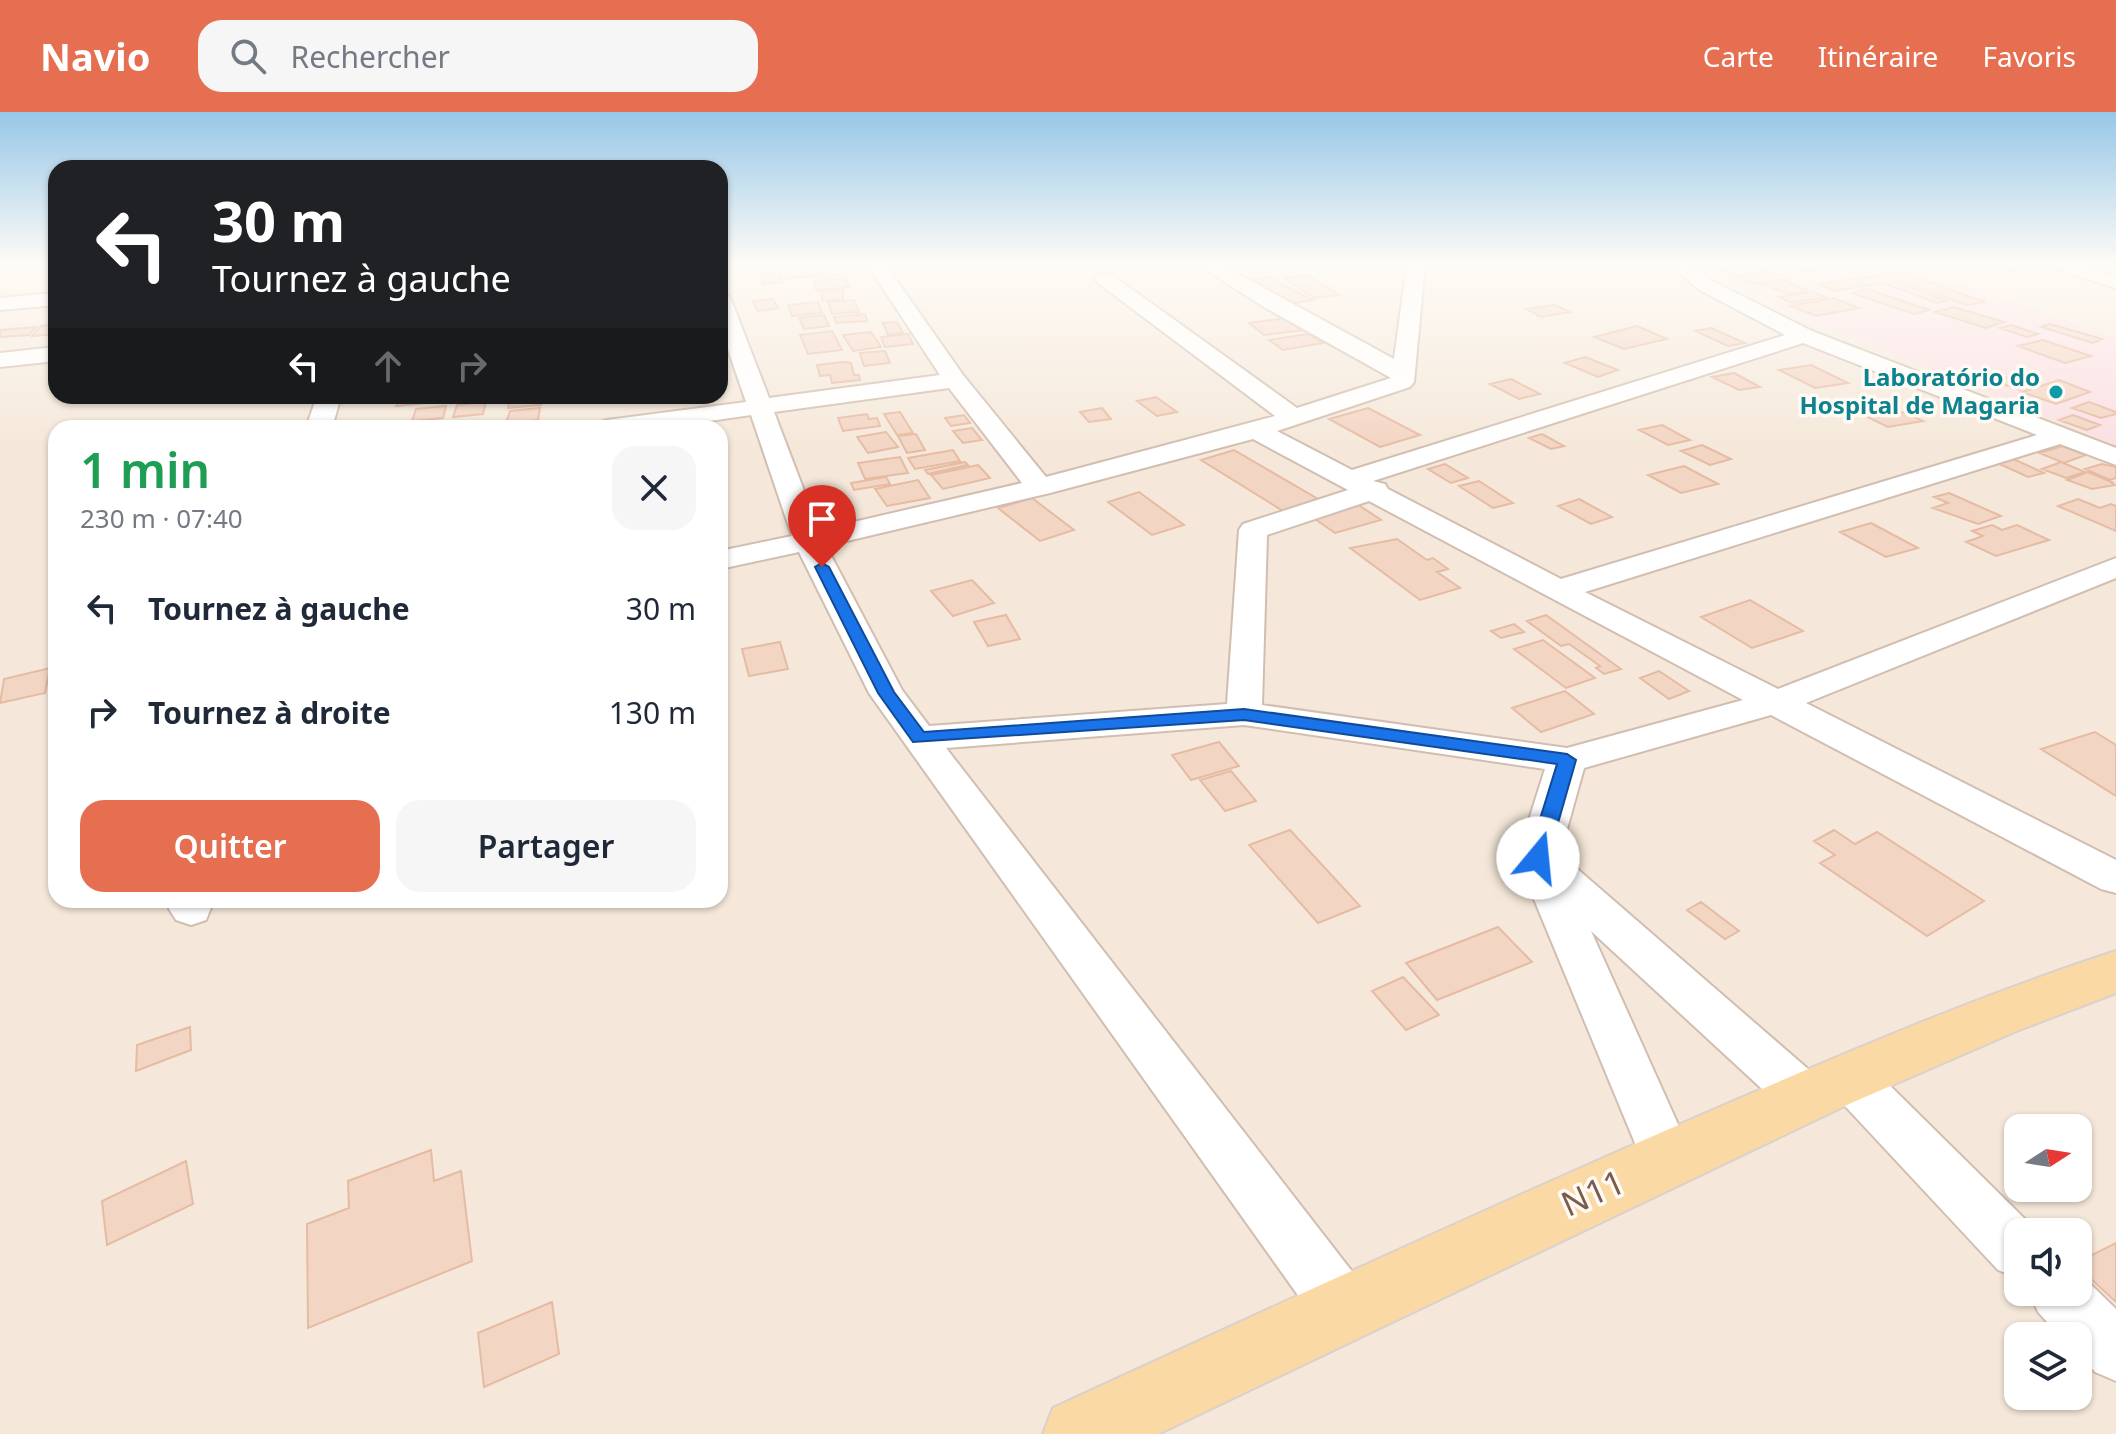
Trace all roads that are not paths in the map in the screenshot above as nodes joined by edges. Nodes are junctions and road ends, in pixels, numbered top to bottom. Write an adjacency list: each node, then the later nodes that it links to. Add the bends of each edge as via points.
1 (730, 326): 12 (street)
2 (918, 326): 11 (street)
3 (1169, 326): 13 (street)
4 (1314, 326): 10 (street)
5 (1409, 326): 10 (street)
6 (1784, 326): 7 (street)
7 (1804, 336): 16 (street); 18 (street)
8 (48, 355): 9 (street)
9 (0, 360)
10 (1403, 373): 13 (street, via 1402,382)
11 (955, 380): 12 (street); 19 (street)
12 (759, 406): 14 (street); 20 (street)
13 (1293, 417): 15 (street)
14 (662, 420)
15 (1256, 430): 18 (street); 19 (street)
16 (2061, 436): 17 (street); 23 (street)
17 (2116, 457)
18 (1363, 484): 23 (street); 25 (street, via 1253,530)
19 (1040, 487): 20 (street)
20 (809, 542): 21 (street); 26 (street, via 886,693)
21 (728, 558)
22 (2116, 567): 24 (street)
23 (1558, 590): 24 (street)
24 (1777, 702): 27 (street); 29 (street)
25 (1244, 714): 26 (street); 27 (street)
26 (919, 738): 35 (street)
27 (1567, 760): 28 (street)
28 (1538, 858): 31 (street); 32 (street)
29 (2116, 878)
30 (2116, 972): 31 (main road, N11, via 2030,1001)
31 (1827, 1087): 32 (main road, N11); 33 (street)
32 (1668, 1160): 35 (main road, N11)
33 (2004, 1239)
34 (2072, 1306): 36 (street)
35 (1343, 1308): 37 (main road, N11)
36 (2116, 1351)
37 (1079, 1434)

